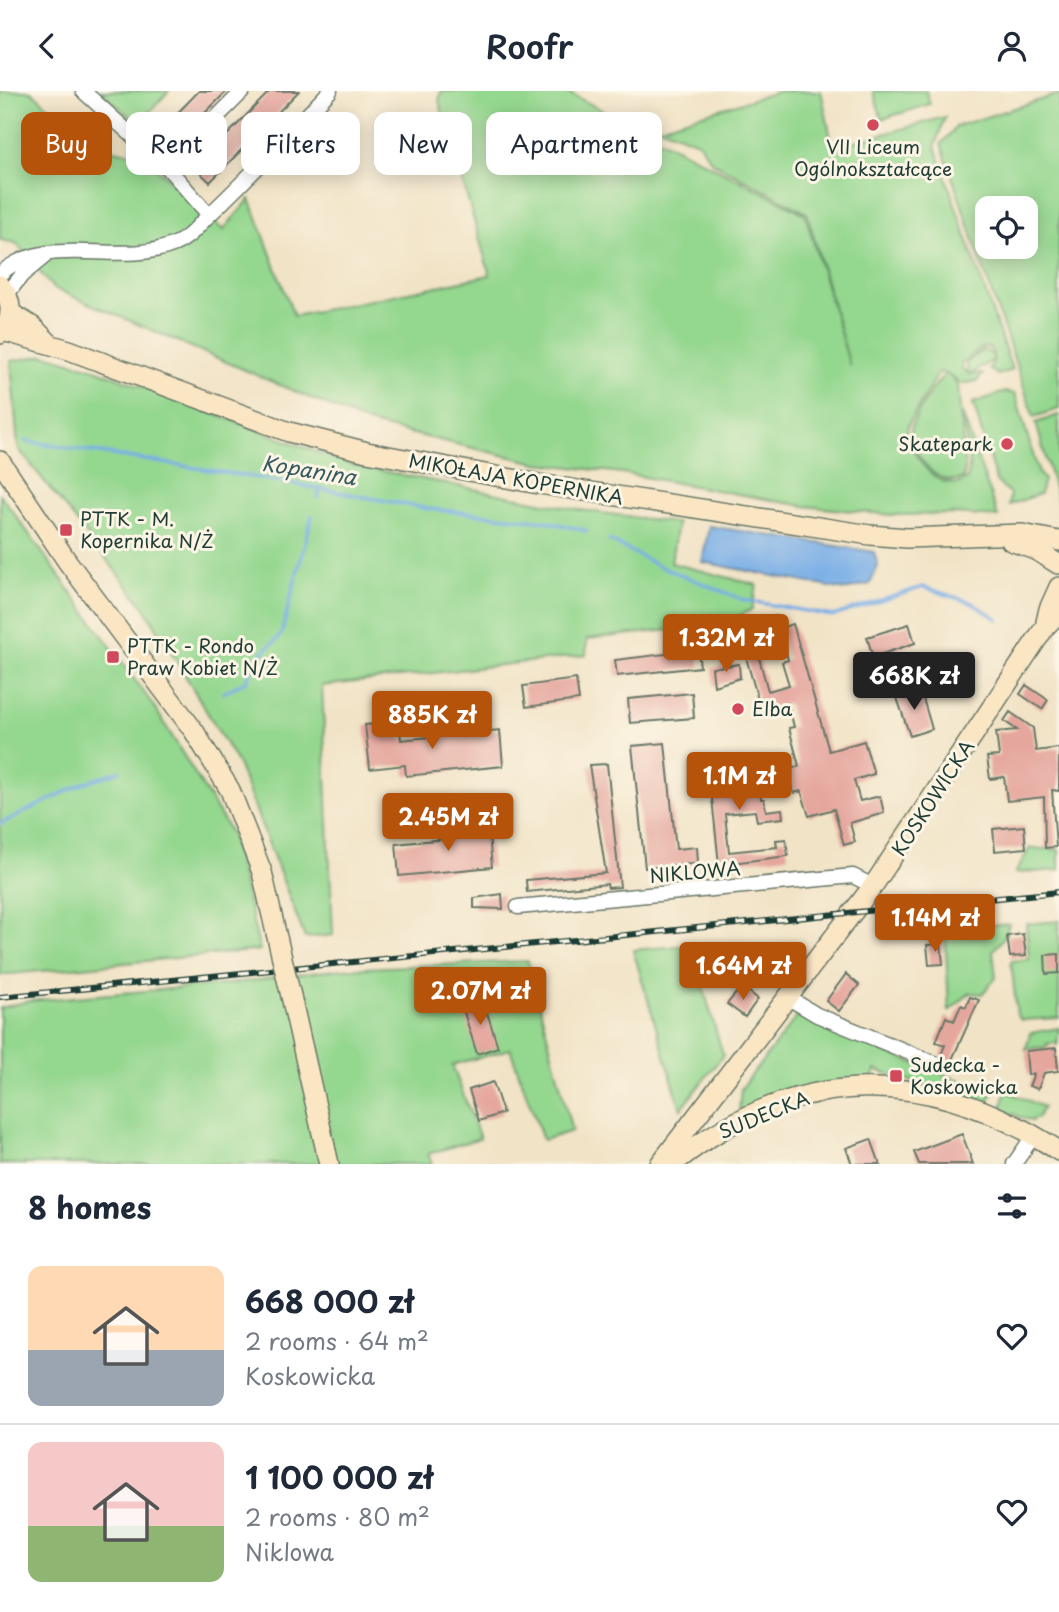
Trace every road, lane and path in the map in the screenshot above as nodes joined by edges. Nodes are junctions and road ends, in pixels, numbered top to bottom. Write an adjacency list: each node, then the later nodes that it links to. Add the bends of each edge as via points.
1 (83, 91): 5 (street)
2 (243, 91): 4 (street)
3 (330, 91): 7 (street)
4 (222, 112)
5 (126, 130)
6 (174, 175): 7 (street)
7 (209, 215): 8 (street, via 186,237 147,252 80,251)
8 (45, 256): 9 (street, via 19,260); 10 (street, via 22,275)
9 (0, 274)
10 (4, 311): 12 (street, MIKOŁAJA KOPERNIKA, via 32,326 49,343 289,432 367,452 539,484 870,534)
11 (0, 461): 26 (street, bridge, via 51,539 194,731 230,790 262,872)
12 (1000, 537): 13 (street, MIKOŁAJA KOPERNIKA, via 1022,534); 14 (street, MIKOŁAJA KOPERNIKA, via 1036,550)
13 (1059, 541)
14 (1059, 568)
15 (1059, 587): 17 (street, KOSKOWICKA)
16 (1059, 612): 17 (street, KOSKOWICKA)
17 (1045, 627): 18 (street, KOSKOWICKA)
18 (873, 886): 19 (street, NIKLOWA, via 853,877); 20 (street, KOSKOWICKA)
19 (518, 907)
20 (787, 997): 21 (street, via 817,1015); 22 (street, KOSKOWICKA)
21 (937, 1064)
22 (708, 1103): 23 (street); 27 (street, KOSKOWICKA)
23 (716, 1133): 24 (street, SUDECKA, via 814,1094 896,1087 980,1107); 28 (street, SUDECKA)
24 (1034, 1135): 25 (street, SUDECKA); 29 (street)
25 (1059, 1151)
26 (329, 1164)
27 (660, 1164)
28 (673, 1164)
29 (1014, 1164)

